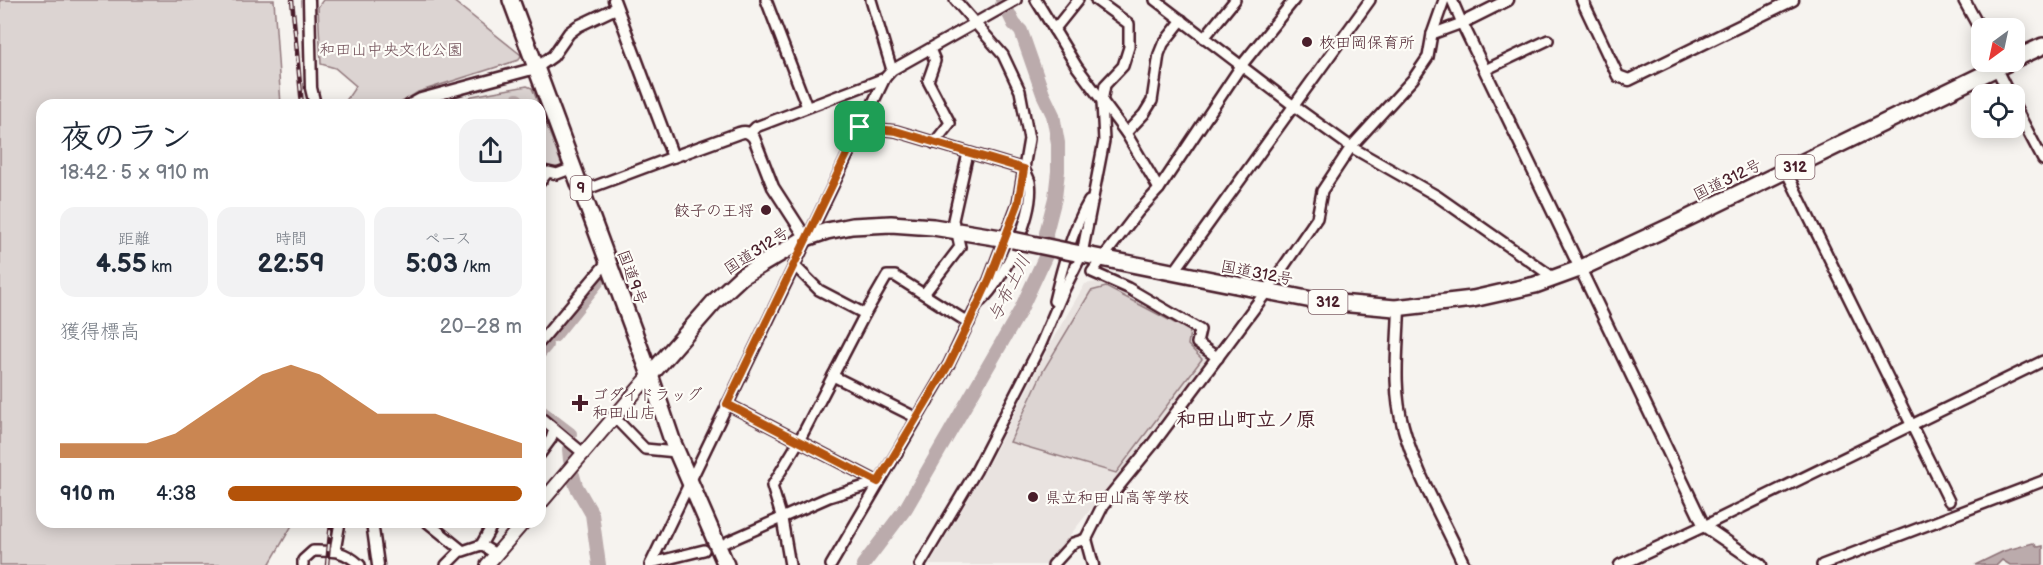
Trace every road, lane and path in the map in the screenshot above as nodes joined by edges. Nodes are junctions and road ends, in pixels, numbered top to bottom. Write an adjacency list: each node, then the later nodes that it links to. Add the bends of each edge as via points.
1 (309, 0): 37 (street)
2 (511, 0): 33 (highway, 国道9号 / 9)
3 (766, 0): 41 (street)
4 (870, 0): 36 (street)
5 (955, 0): 23 (street)
6 (1016, 0): 23 (street)
7 (1036, 0): 25 (street)
8 (1078, 0): 25 (street)
9 (1096, 0): 39 (street, via 1129,24 1129,47 1123,66 1106,85)
10 (1155, 0): 22 (street)
11 (1234, 0): 27 (street)
12 (1294, 0): 32 (street)
13 (1370, 0): 40 (street)
14 (1444, 0): 26 (street)
15 (1452, 0): 24 (street)
16 (1508, 0): 24 (street)
17 (1582, 0): 18 (street, via 1618,76 1629,80)
18 (1793, 0)
19 (1964, 0): 21 (street)
20 (615, 4): 33 (street, via 569,33 553,56); 49 (street)
21 (1974, 18)
22 (1182, 20): 27 (street); 45 (street, via 1163,44 1152,101)
23 (976, 22): 30 (street); 52 (street, via 1003,55 1020,91 1029,139)
24 (1462, 23): 26 (street); 34 (street)
25 (1054, 30): 39 (street)
26 (1432, 34): 47 (street, via 1428,57 1413,79)
27 (1204, 38): 32 (street)
28 (1548, 40): 34 (street)
29 (2043, 46): 31 (highway)
30 (930, 49): 36 (street); 46 (street, via 934,61 928,81 950,123)
31 (2025, 54)
32 (1241, 66): 40 (street); 55 (street)
33 (536, 68): 38 (street); 51 (highway, 国道9号 / 9)
34 (1485, 70): 66 (street)
35 (1984, 72): 53 (highway, 国道312号 / 312)
36 (888, 74): 41 (street); 43 (street)
37 (314, 99)
38 (421, 99)
39 (1102, 102): 45 (street); 57 (street, via 1104,141)
40 (1294, 106): 47 (street); 67 (street)
41 (807, 107): 44 (street)
42 (2025, 126): 50 (street)
43 (860, 127): 46 (street, via 896,131); 59 (street)
44 (750, 133): 49 (street); 59 (street, via 773,187)
45 (1126, 133): 55 (street)
46 (934, 142): 48 (street)
47 (1351, 147): 68 (street, via 1437,196); 69 (street, via 1322,191 1317,218)
48 (968, 153): 52 (street); 58 (street)
49 (673, 158): 56 (street)
50 (2043, 160)
51 (573, 168): 54 (street); 56 (highway, 国道9号 / 9)
52 (1024, 169): 61 (street); 71 (street, via 1030,182 1016,248 992,290)
53 (1786, 171): 66 (highway, 国道312号 / 312); 85 (street)
54 (546, 174)
55 (1159, 189): 63 (street)
56 (582, 191): 64 (highway, 国道9号 / 9)
57 (1094, 193): 62 (street); 75 (street, via 1083,212 1060,278)
58 (954, 224)
59 (806, 238): 61 (highway, 国道312号 / 312, via 852,226 891,224); 65 (street); 79 (highway, 国道312号 / 312, via 742,276)
60 (958, 238): 70 (street, via 960,247)
61 (1008, 240): 62 (highway, 国道312号 / 312, bridge); 71 (street)
62 (1079, 254): 63 (highway, 国道312号 / 312); 75 (street)
63 (1102, 258): 67 (highway, 国道312号 / 312); 77 (street, via 1092,272 1200,330 1197,343)
64 (608, 261): 76 (street); 79 (highway, 国道9号 / 9)
65 (794, 265): 73 (street, via 819,290); 81 (street)
66 (1579, 269): 68 (highway, 国道312号 / 312); 97 (street)
67 (1174, 272): 69 (highway, 国道312号 / 312)
68 (1554, 279): 72 (highway, 国道312号 / 312, via 1473,299)
69 (1266, 292): 72 (highway, 国道312号 / 312, via 1317,301); 77 (street)
70 (924, 294): 73 (street, via 895,276 887,276); 74 (street)
71 (976, 306): 74 (street)
72 (1399, 307): 122 (street, via 1397,363 1402,426)
73 (865, 314): 80 (street)
74 (969, 323): 83 (street)
75 (1049, 324): 119 (street, via 976,471)
76 (546, 335)
77 (1218, 357): 103 (street, via 1103,505)
78 (2043, 361): 85 (street)
79 (650, 375): 82 (main road); 89 (highway, 国道9号 / 9)
80 (833, 376): 83 (street); 87 (street)
81 (727, 404): 87 (street); 93 (street)
82 (614, 417): 89 (street, via 645,449); 90 (main road)
83 (916, 418): 92 (street)
84 (546, 422): 86 (street)
85 (1911, 426): 95 (street); 97 (street)
86 (554, 429): 88 (street); 90 (street)
87 (799, 441): 92 (street); 96 (street, via 772,486)
88 (546, 446)
89 (676, 452): 93 (highway, 国道9号 / 9)
90 (583, 453): 94 (main road)
91 (2043, 481): 125 (street)
92 (878, 482): 96 (street); 118 (street)
93 (690, 484): 110 (street); 116 (highway, 国道9号 / 9)
94 (546, 497)
95 (1949, 501)
96 (782, 519): 104 (street); 117 (street)
97 (1704, 526): 123 (street); 124 (street)
98 (339, 528): 108 (street)
99 (373, 528): 113 (street)
100 (434, 528): 106 (street)
101 (491, 528): 105 (street)
102 (519, 528): 109 (main road)
103 (1086, 539): 120 (street, via 1073,543); 121 (street)
104 (727, 542)
105 (481, 545): 106 (street); 109 (street)
106 (461, 550): 114 (street)
107 (704, 550): 110 (street)
108 (335, 551): 111 (street, via 313,551); 112 (street, via 348,554)
109 (496, 554): 115 (main road)
110 (650, 564)
111 (303, 565)
112 (360, 565)
113 (378, 565)
114 (446, 565)
115 (487, 565)
116 (726, 565)
117 (790, 565)
118 (831, 565)
119 (920, 565)
120 (1053, 565)
121 (1093, 565)
122 (1464, 565)
123 (1620, 565)
124 (1761, 565)
125 (1822, 565)

